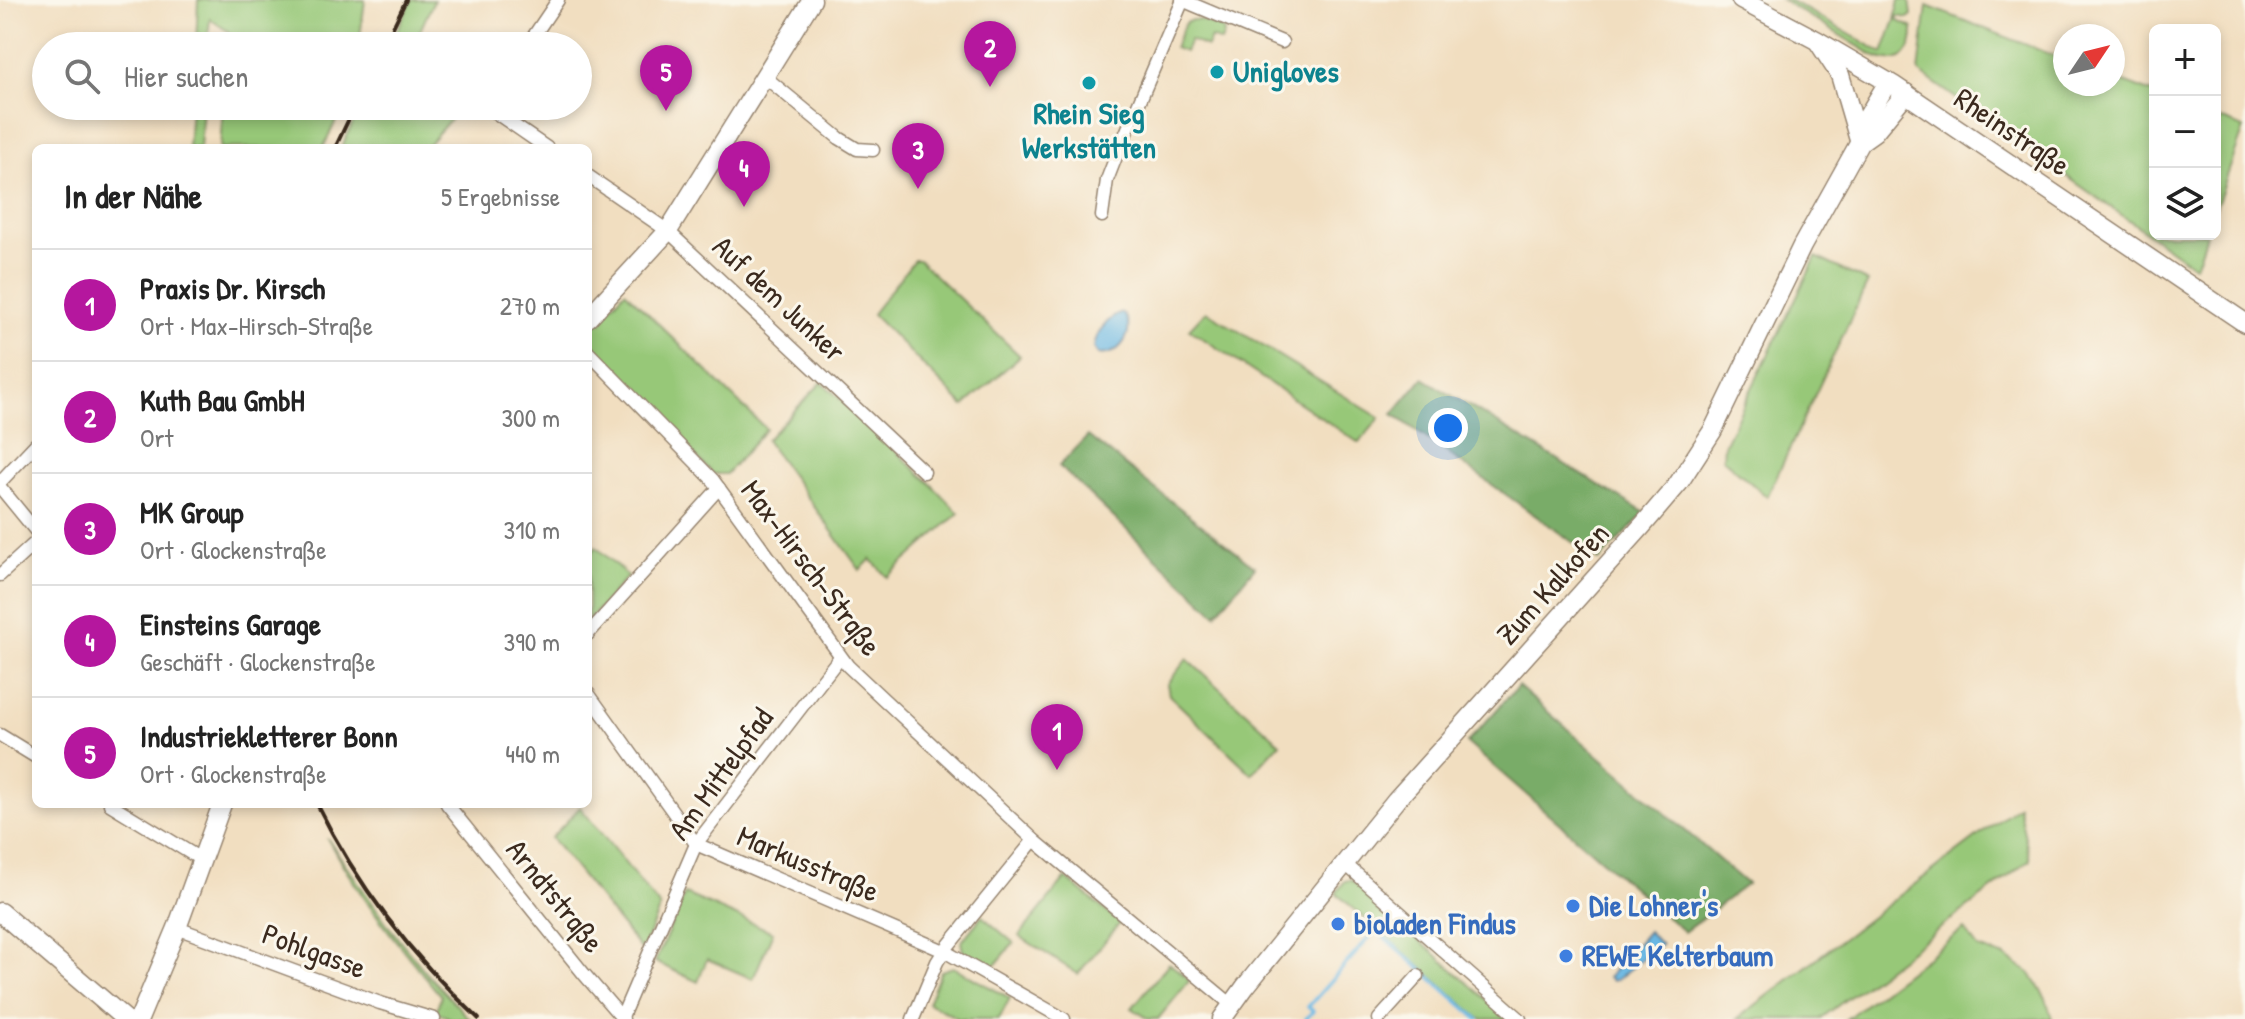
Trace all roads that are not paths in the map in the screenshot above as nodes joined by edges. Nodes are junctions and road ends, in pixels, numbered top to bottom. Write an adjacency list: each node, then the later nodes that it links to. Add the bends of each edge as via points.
1 (558, 0): 5 (street)
2 (812, 0): 8 (street)
3 (1182, 0): 7 (street); 16 (street, via 1107,180)
4 (1741, 0): 6 (street, Rheinstraße)
5 (536, 32)
6 (1818, 41): 9 (street, Rheinstraße); 12 (street, via 1840,75)
7 (1282, 42)
8 (765, 77): 14 (street, via 839,138 857,149); 17 (street)
9 (1888, 82): 10 (street, Rheinstraße); 12 (street, Zum Kalkofen, via 1866,119)
10 (1906, 93): 12 (street, Zum Kalkofen); 19 (street, Rheinstraße)
11 (506, 120): 13 (street)
12 (1860, 142): 39 (street, Zum Kalkofen, via 1695,460)
13 (541, 144)
14 (873, 150)
15 (592, 179): 17 (street, Auf dem Junker)
16 (1102, 216)
17 (668, 231): 18 (street); 22 (street, Auf dem Junker)
18 (592, 314)
19 (2245, 323)
20 (592, 356): 24 (street, Max-Hirsch-Straße)
21 (32, 448): 23 (street)
22 (924, 472)
23 (0, 484): 25 (street)
24 (719, 488): 28 (street); 29 (street, Max-Hirsch-Straße)
25 (32, 526)
26 (32, 546): 27 (street)
27 (0, 575)
28 (592, 630)
29 (840, 657): 36 (street, Max-Hirsch-Straße); 37 (street, Am Mittelpfad)
30 (592, 699): 37 (street, Markusstraße)
31 (0, 735): 32 (street)
32 (32, 755)
33 (117, 808): 38 (street)
34 (221, 808): 38 (street)
35 (450, 808): 49 (street, Arndtstraße)
36 (1034, 840): 42 (street); 44 (street, Max-Hirsch-Straße)
37 (696, 844): 42 (street, Markusstraße); 49 (street, Am Mittelpfad)
38 (202, 860): 41 (street)
39 (1343, 864): 44 (street, Zum Kalkofen); 53 (street)
40 (2, 919): 46 (street)
41 (177, 928): 47 (street); 48 (street, Pohlgasse)
42 (944, 951): 50 (street); 51 (street, Markusstraße)
43 (1418, 976): 45 (street)
44 (1227, 1012)
45 (1384, 1014): 52 (street)
46 (125, 1019)
47 (139, 1019)
48 (434, 1019)
49 (622, 1019)
50 (913, 1019)
51 (1064, 1019)
52 (1399, 1019)
53 (1520, 1019)

